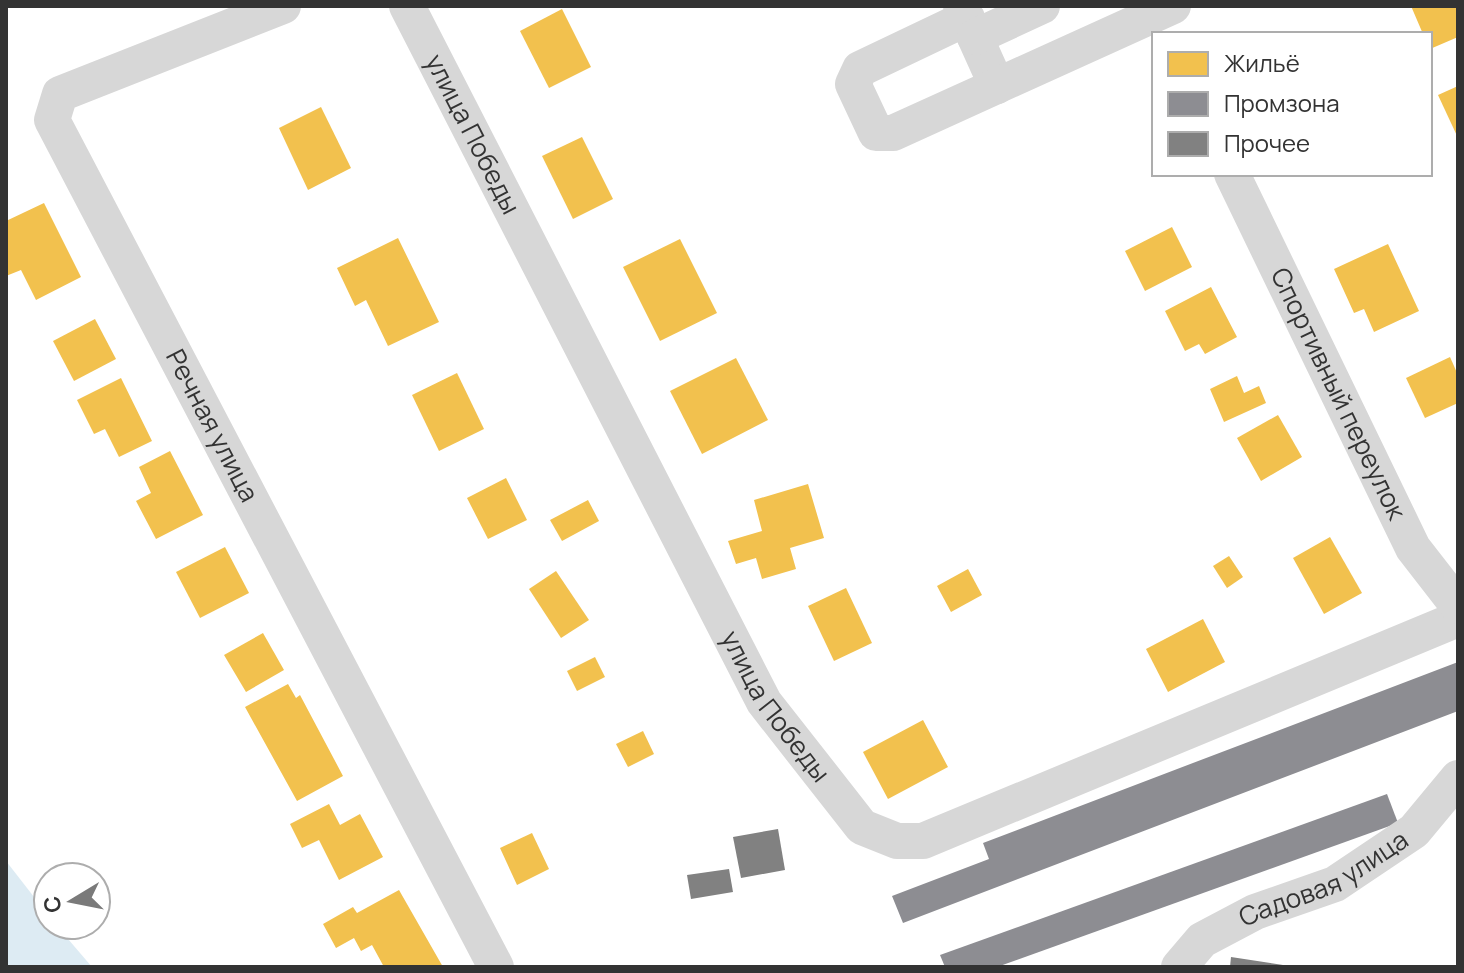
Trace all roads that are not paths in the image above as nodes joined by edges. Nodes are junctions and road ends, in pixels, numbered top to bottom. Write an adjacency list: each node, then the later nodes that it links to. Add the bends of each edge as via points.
1 (283, 6): 11 (street, Речная улица, via 60,94 52,120)
2 (407, 6): 9 (street, улица Победы, via 764,702 862,827 897,841 923,841)
3 (1042, 6): 5 (street)
4 (1164, 18): 6 (street)
5 (968, 20): 6 (street); 6 (street, via 860,69 853,84 876,133 893,133)
6 (997, 86)
7 (1233, 176): 8 (street, Спортивный переулок, via 1413,548)
8 (1458, 606)
9 (1458, 619)
10 (1458, 778): 12 (street, Садовая улица, via 1414,831 1335,884 1255,912 1202,940)
11 (496, 967)
12 (1179, 967)

